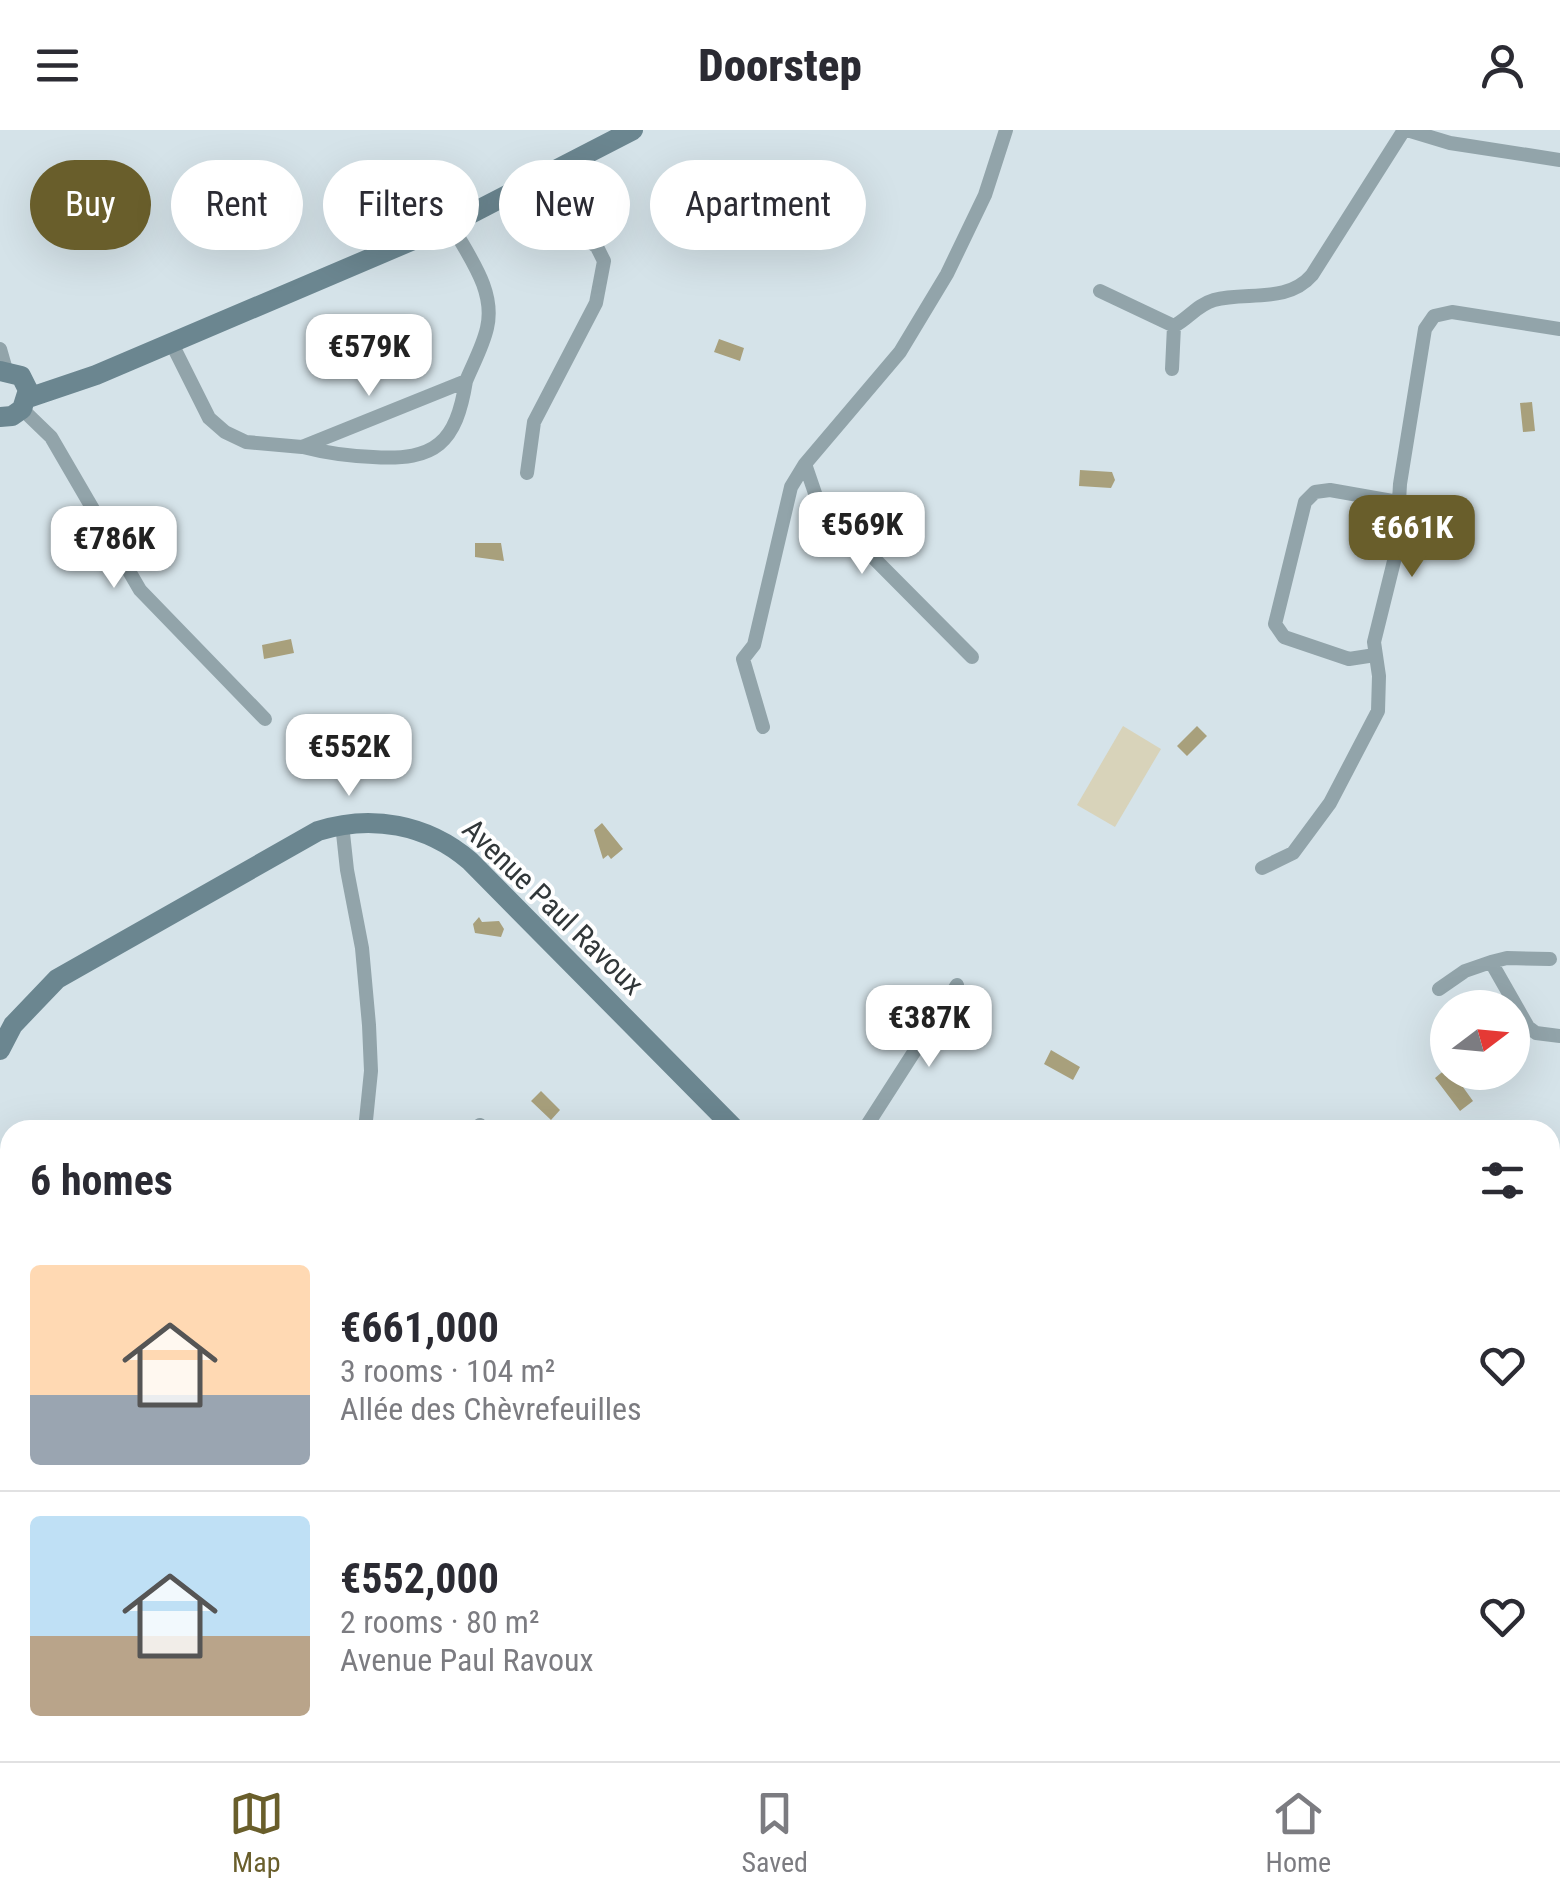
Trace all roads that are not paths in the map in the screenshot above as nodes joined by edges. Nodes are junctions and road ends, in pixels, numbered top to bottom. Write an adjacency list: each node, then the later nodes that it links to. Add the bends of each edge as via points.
1 (633, 130): 4 (street)
2 (1006, 130): 19 (street, via 947,274 900,352)
3 (1406, 130): 5 (street); 10 (street, via 1307,282 1279,294 1209,302)
4 (574, 160)
5 (1560, 160)
6 (390, 250): 12 (street)
7 (466, 250): 15 (street, via 490,306)
8 (598, 250): 20 (street, via 604,261 596,303 534,422)
9 (1100, 291): 10 (street)
10 (1174, 326): 14 (street)
11 (1560, 328): 21 (street, via 1452,312 1434,316 1425,329)
12 (171, 342): 16 (street); 18 (street, via 209,418 225,432 246,442)
13 (2, 364): 16 (street, via 26,383)
14 (1172, 369)
15 (466, 381): 18 (street); 18 (street, via 453,430 418,457 334,455)
16 (25, 404): 17 (street); 24 (street, via 140,590)
17 (0, 417)
18 (302, 447)
19 (804, 464): 23 (street, via 818,502); 25 (street, via 791,487 754,645 743,660)
20 (527, 473)
21 (1398, 502): 22 (street, via 1396,552); 22 (street, via 1315,492 1306,502 1275,624 1284,637 1349,659)
22 (1375, 655): 27 (street, via 1378,710 1330,803 1293,853)
23 (972, 657)
24 (264, 720)
25 (763, 727)
26 (342, 824): 33 (street, Avenue Paul Ravoux, via 292,844 58,979 13,1024); 34 (street, via 369,1025); 35 (street, Avenue Paul Ravoux, via 404,827 460,853)
27 (1262, 868)
28 (1550, 959): 29 (street)
29 (1491, 962): 31 (street); 32 (street, via 1528,1027)
30 (957, 986): 36 (street)
31 (1439, 989)
32 (1560, 1036)
33 (0, 1050)
34 (366, 1120)
35 (726, 1120)
36 (870, 1120)

